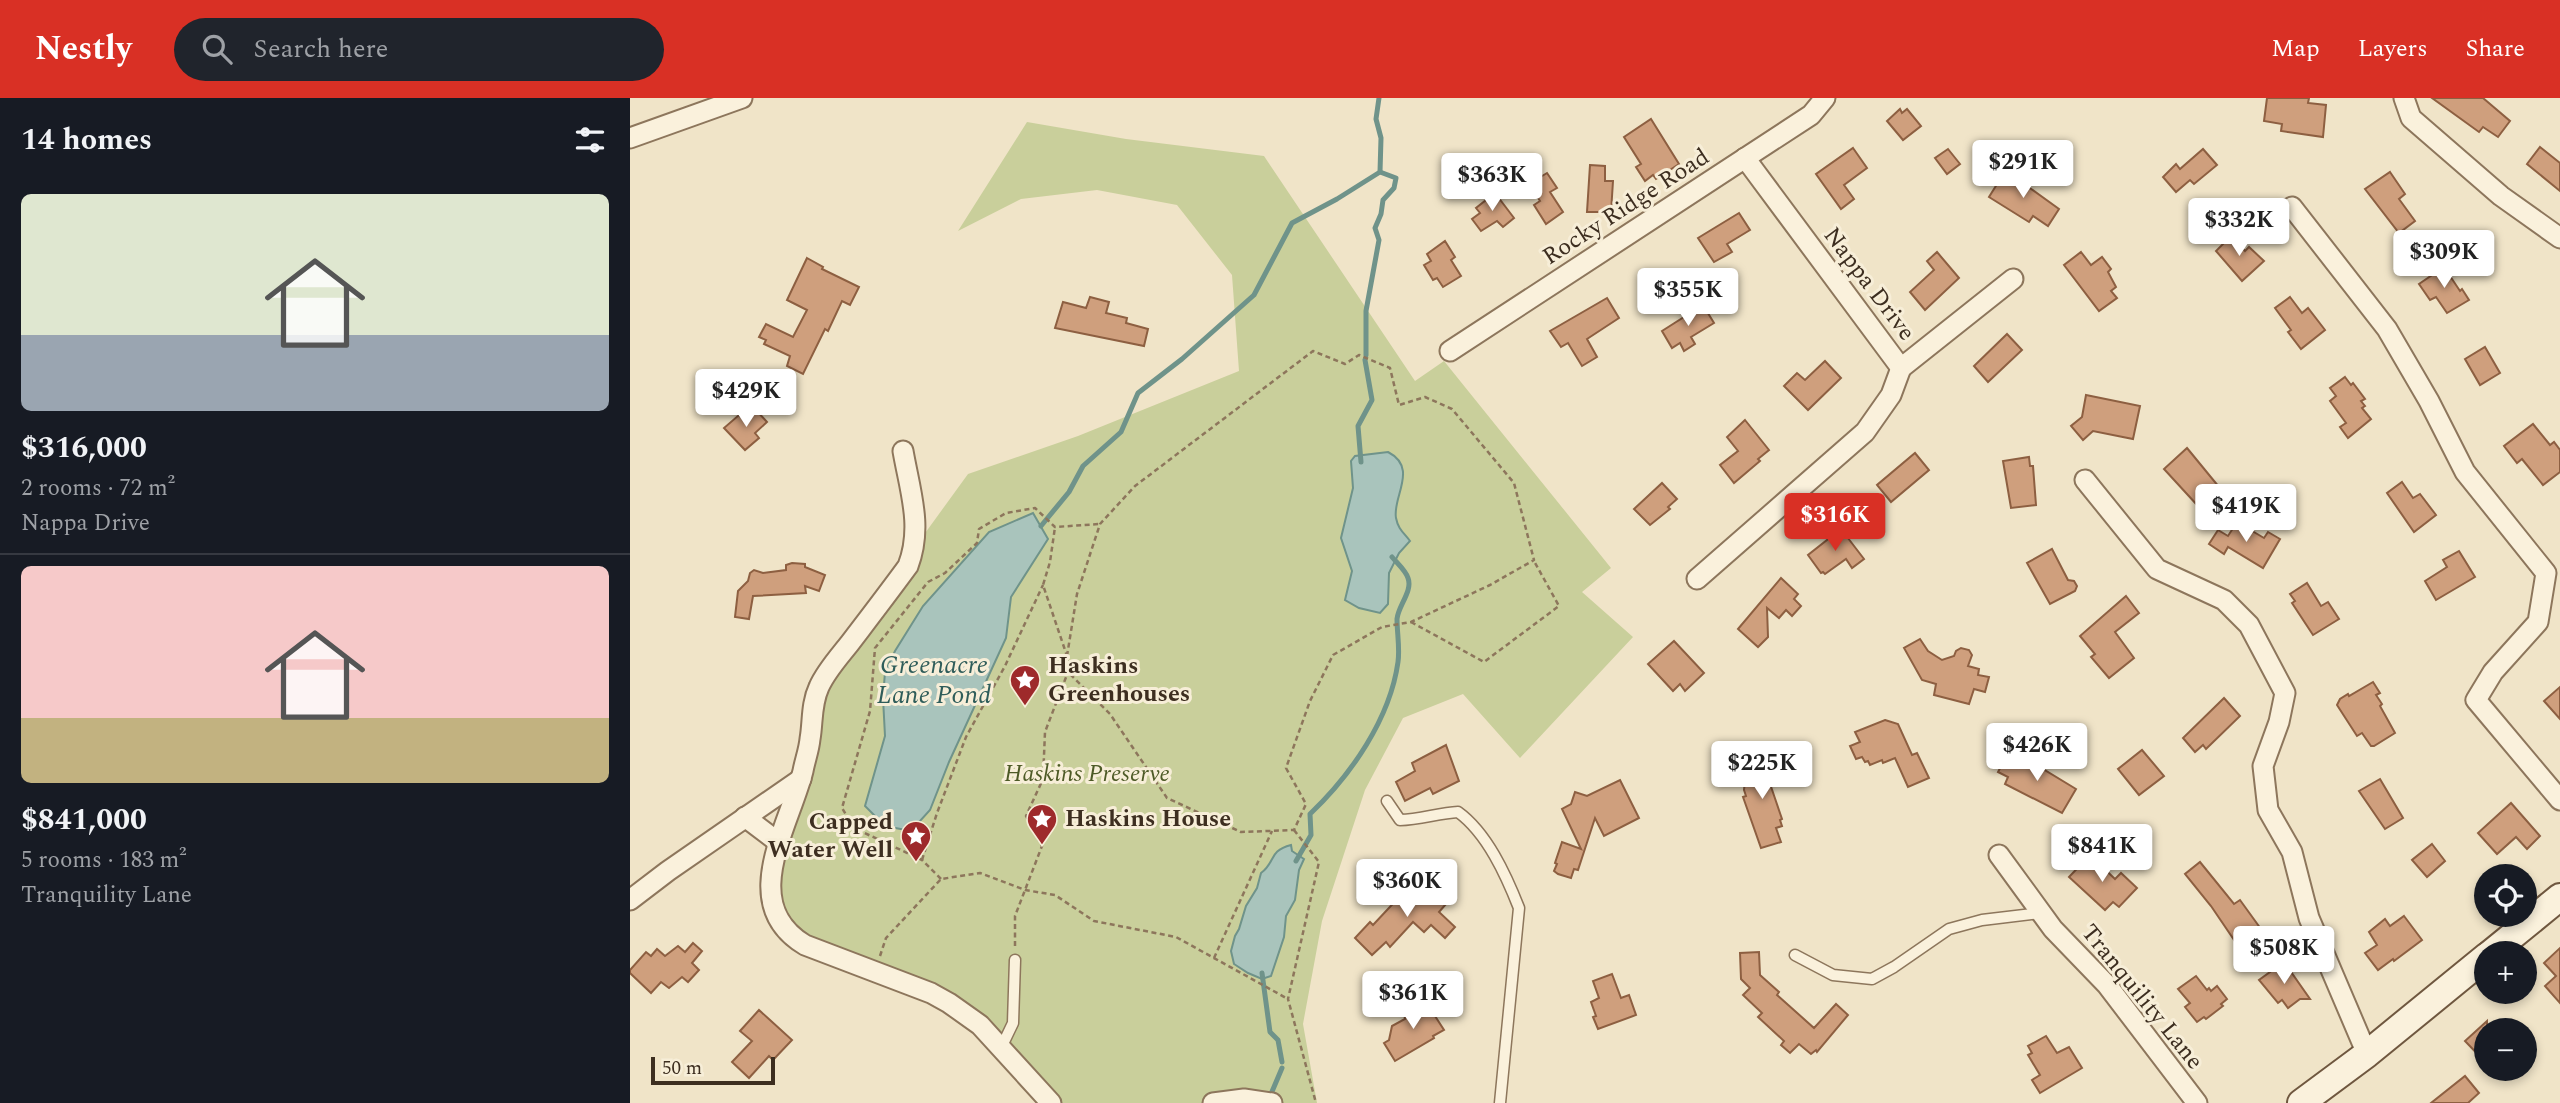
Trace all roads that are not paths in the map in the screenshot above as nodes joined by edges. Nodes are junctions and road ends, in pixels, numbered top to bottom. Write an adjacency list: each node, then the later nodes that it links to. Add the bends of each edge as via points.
1 (742, 98): 4 (street)
2 (1825, 98): 5 (street, Rocky Ridge Road, via 1811,114)
3 (2404, 98): 7 (street, via 2411,118 2501,197)
4 (630, 138)
5 (1745, 158): 9 (street, Rocky Ridge Road); 10 (street, Nappa Drive)
6 (2292, 207): 15 (street, via 2387,329 2465,472 2546,573 2538,622 2493,672 2476,700)
7 (2560, 238)
8 (2013, 279): 10 (street)
9 (1450, 351)
10 (1901, 368): 13 (street, Nappa Drive, via 1891,395 1866,432)
11 (902, 451): 14 (street, via 916,521 915,547 908,566 819,687)
12 (2085, 480): 28 (street, via 2157,569 2224,600 2249,625 2285,693 2263,766 2268,810 2292,852 2309,918)
13 (1696, 579)
14 (801, 779): 17 (street); 18 (street)
15 (2560, 800)
16 (1387, 801): 32 (lane, via 1400,820 1458,812 1474,823 1519,908)
17 (745, 817): 18 (street); 21 (street)
18 (778, 842): 27 (street, via 770,889 773,906 791,937 949,1003 980,1025)
19 (1999, 855): 22 (street, Tranquility Lane)
20 (2560, 897): 23 (main road)
21 (630, 900)
22 (2040, 912): 24 (lane, via 1949,929 1872,979 1833,975); 33 (street, Tranquility Lane, via 2107,985)
23 (2505, 941)
24 (1795, 955)
25 (1015, 960): 27 (lane, via 1013,1023)
26 (2474, 966): 28 (main road)
27 (1001, 1048): 29 (street)
28 (2367, 1054): 34 (main road)
29 (1051, 1103)
30 (1213, 1103): 31 (street, via 1244,1099)
31 (1272, 1103)
32 (1500, 1103)
33 (2196, 1103)
34 (2301, 1103)

